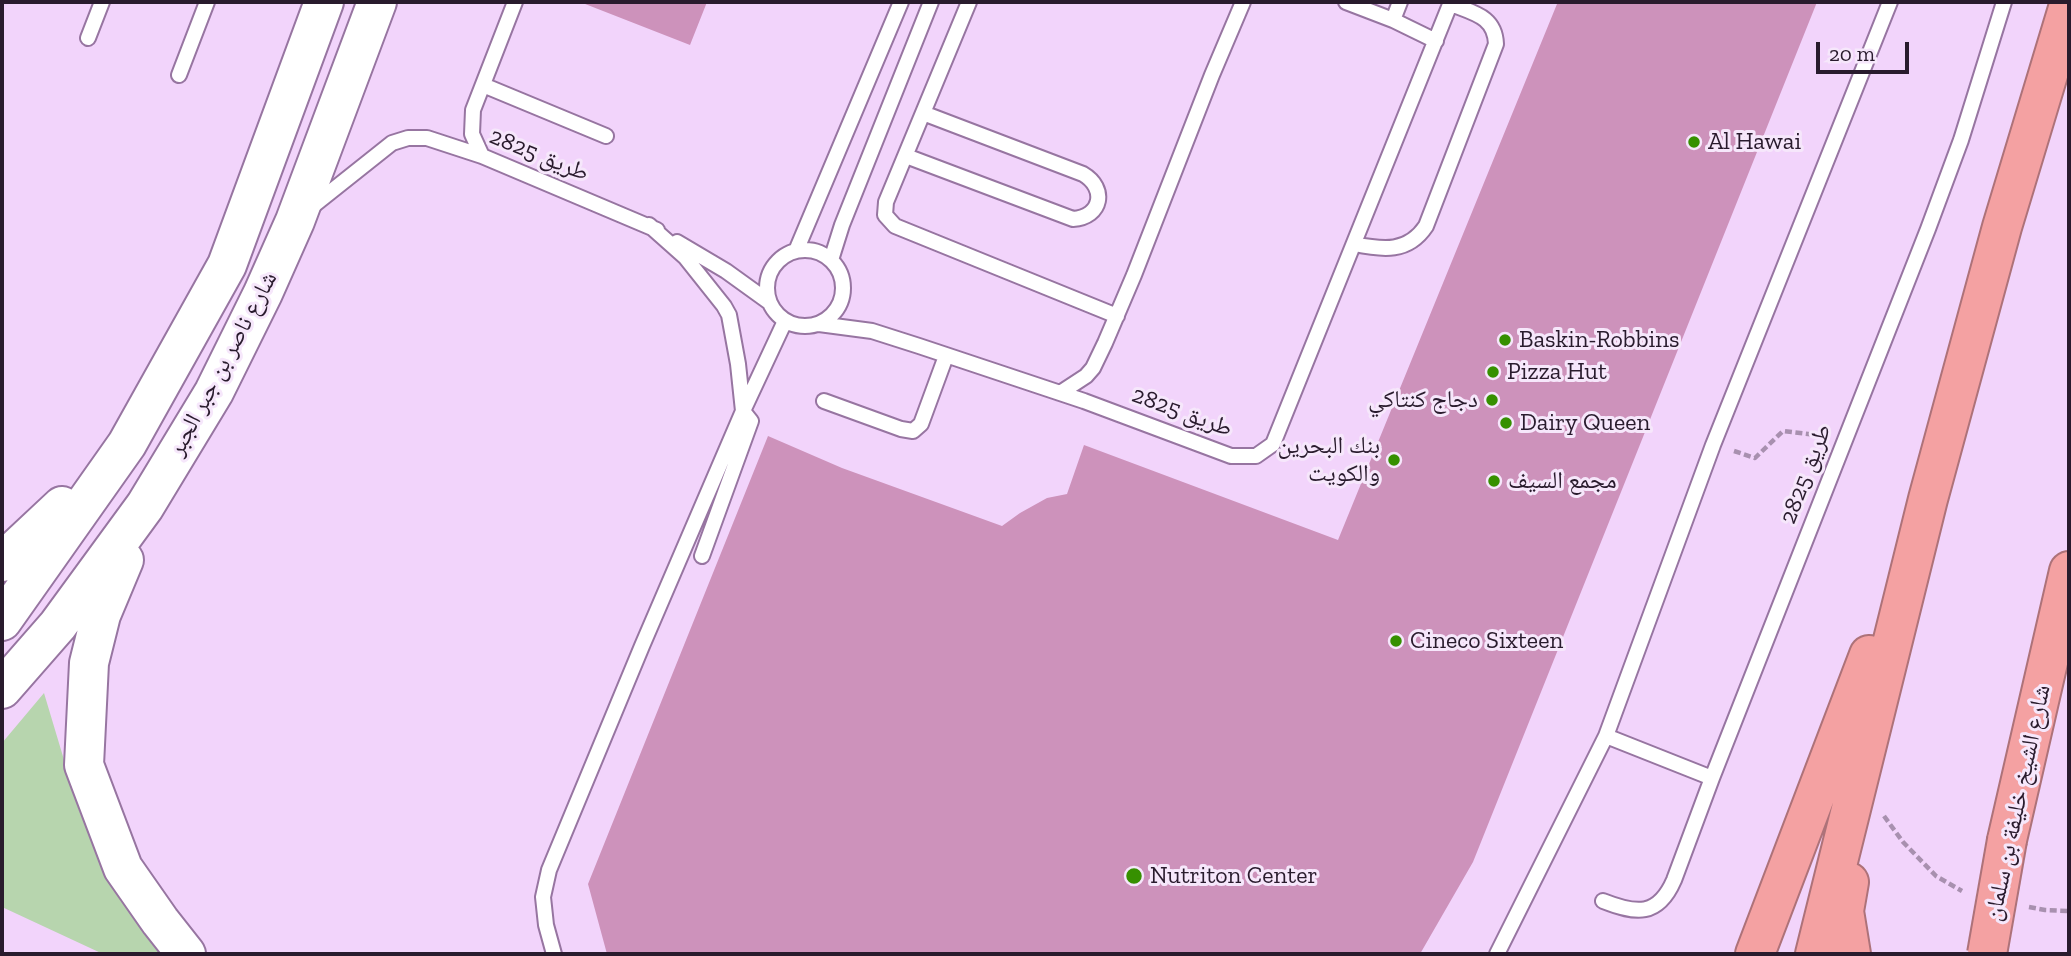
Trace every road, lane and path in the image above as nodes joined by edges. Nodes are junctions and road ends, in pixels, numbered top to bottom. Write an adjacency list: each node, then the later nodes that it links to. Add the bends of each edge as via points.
1 (102, 2): 17 (lane)
2 (207, 2): 19 (lane)
3 (324, 2): 39 (main road, شارع ناصر بن جبر الجبر, via 227,265)
4 (377, 2): 25 (main road, شارع ناصر بن جبر الجبر)
5 (515, 2): 20 (lane)
6 (901, 2): 28 (lane)
7 (931, 2): 29 (lane)
8 (969, 2): 21 (lane)
9 (1243, 2): 31 (lane)
10 (1346, 2): 16 (lane)
11 (1399, 2): 16 (lane)
12 (1890, 2): 40 (lane)
13 (2004, 2): 38 (lane, طريق 2825, via 1961,140)
14 (1451, 3): 18 (lane, طريق 2825); 27 (lane, via 1489,23 1496,44 1426,226 1402,246)
15 (2069, 5): 41 (highway)
16 (1393, 20): 18 (lane)
17 (88, 38)
18 (1436, 41): 27 (lane, طريق 2825)
19 (179, 75)
20 (483, 85): 22 (lane); 23 (lane, via 471,124)
21 (923, 113): 24 (lane); 24 (lane, via 1083,174 1097,186 1097,206 1091,214 1073,219)
22 (606, 136)
23 (482, 156): 25 (lane, طريق 2825, via 427,138 392,143); 26 (lane, طريق 2825)
24 (906, 156): 31 (lane, via 886,202 885,215 895,226)
25 (295, 221): 42 (main road, شارع ناصر بن جبر الجبر, via 214,392)
26 (649, 225): 30 (lane, طريق 2825); 37 (lane, via 685,257 729,315)
27 (1354, 244): 35 (lane, طريق 2825, via 1273,444 1256,456 1231,456)
28 (796, 251): 29 (lane, via 821,253); 30 (lane, via 771,270)
29 (831, 260): 33 (lane, via 839,270 843,295 839,307)
30 (769, 302): 32 (lane, طريق 2825)
31 (1116, 316): 35 (lane, via 1093,368)
32 (785, 321): 33 (lane, طريق 2825, via 807,327); 37 (lane)
33 (819, 324): 34 (lane, طريق 2825, via 872,331)
34 (946, 356): 35 (lane, طريق 2825); 36 (lane, via 921,424 913,431)
35 (1060, 393)
36 (824, 401)
37 (743, 411): 43 (lane, via 751,421); 57 (lane, via 549,870 542,897)
38 (1845, 439): 40 (path, via 1783,431 1755,458); 50 (lane, طريق 2825)
39 (127, 444): 44 (main road); 46 (main road, شارع ناصر بن جبر الجبر)
40 (1713, 445): 49 (lane)
41 (1928, 499): 47 (highway); 59 (highway)
42 (145, 506): 48 (main road, شارع ناصر بن جبر الجبر, via 58,625); 56 (main road, via 101,615 89,663 85,765 122,868)
43 (702, 556)
44 (2, 562)
45 (2069, 571): 62 (highway, شارع الشيخ خليفة بن سلمان, bridge, via 2007,840)
46 (2, 621)
47 (1893, 646): 51 (highway); 60 (highway)
48 (2, 689)
49 (1606, 736): 50 (lane); 58 (lane)
50 (1712, 778): 53 (lane, طريق 2825, via 1669,892 1638,911)
51 (1865, 790): 52 (path, via 1903,842 1936,876); 61 (highway, via 1844,911)
52 (1965, 893)
53 (1603, 901)
54 (2018, 905): 55 (path)
55 (2069, 911)
56 (186, 954)
57 (554, 954)
58 (1497, 954)
59 (1755, 954)
60 (1815, 954)
61 (1851, 954)
62 (1987, 954)

